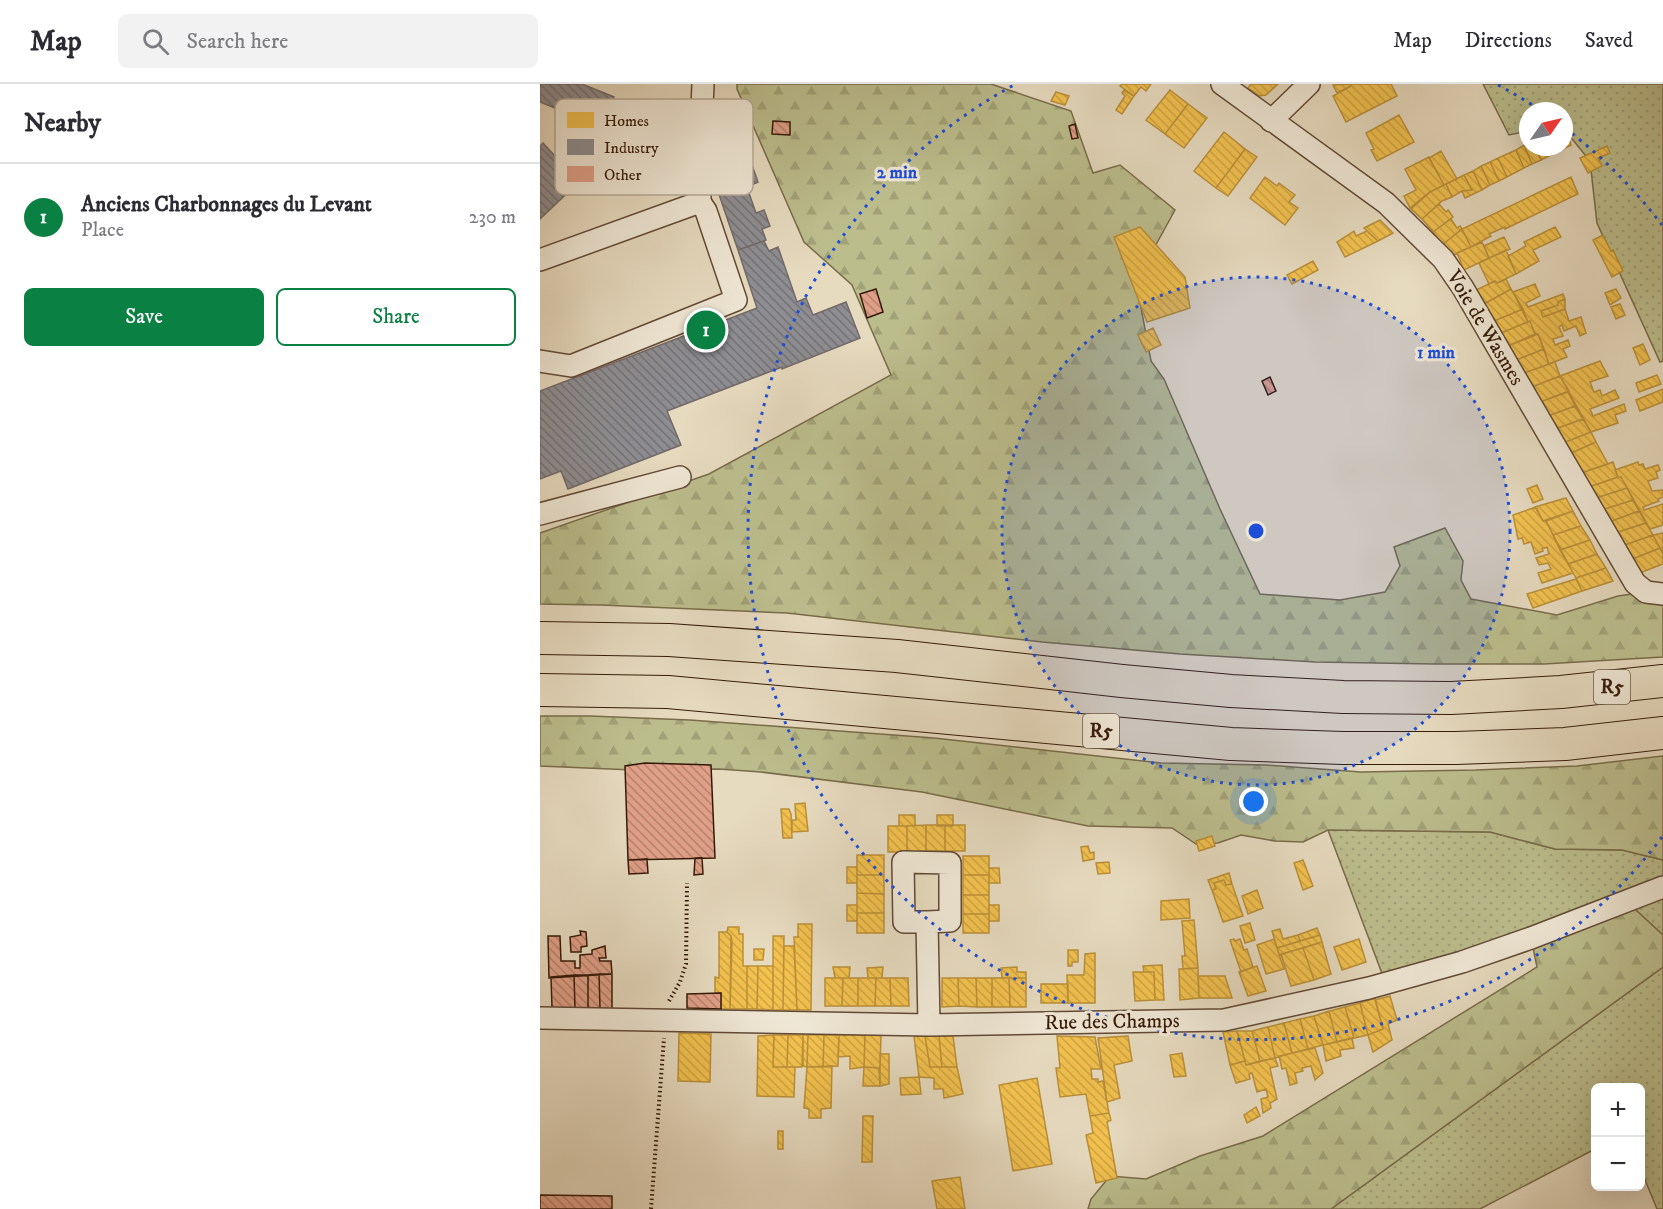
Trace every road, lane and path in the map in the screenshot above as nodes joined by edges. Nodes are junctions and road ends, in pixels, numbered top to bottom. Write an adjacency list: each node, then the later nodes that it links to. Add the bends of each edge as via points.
1 (703, 84): 4 (street)
2 (1222, 84): 5 (street, Voie de Wasmes)
3 (1309, 84): 5 (street)
4 (702, 99)
5 (1270, 121): 12 (street, Voie de Wasmes, via 1386,203 1443,259 1635,583 1646,592)
6 (700, 195): 7 (street)
7 (700, 202): 8 (street); 9 (street, via 736,300 572,366)
8 (540, 261)
9 (540, 361)
10 (680, 477): 11 (street)
11 (540, 514)
12 (1663, 594)
13 (540, 638): 14 (highway, R5, via 669,640 897,656 1155,684 1343,697 1451,698)
14 (1663, 681)
15 (540, 690): 16 (highway, R5, via 668,692 1242,744 1342,748 1565,744)
16 (1663, 733)
17 (687, 883): 21 (path, via 686,964 667,1005)
18 (1663, 887): 22 (street, Rue des Champs, via 1462,962 1369,988 1224,1020)
19 (927, 922): 22 (street)
20 (540, 1018): 21 (street, Rue des Champs)
21 (666, 1020): 22 (street, Rue des Champs); 23 (path)
22 (929, 1024)
23 (651, 1209)

